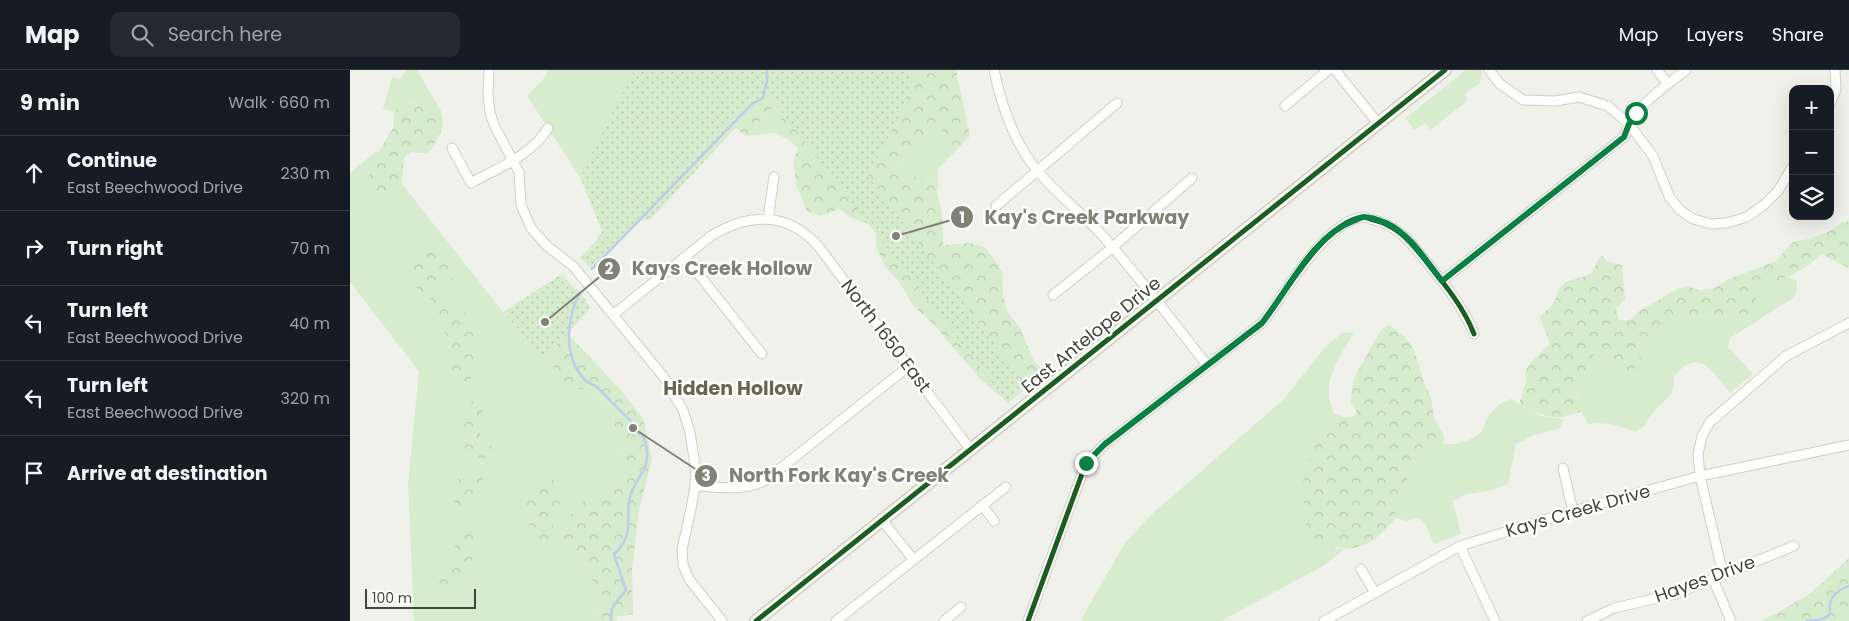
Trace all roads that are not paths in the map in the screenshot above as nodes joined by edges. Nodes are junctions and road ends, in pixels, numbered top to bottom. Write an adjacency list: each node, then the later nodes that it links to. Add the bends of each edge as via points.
1 (488, 70): 18 (street, via 490,113)
2 (994, 70): 19 (street, via 1001,100 1016,137)
3 (1328, 70): 13 (street)
4 (1335, 70): 14 (street)
5 (1444, 70): 14 (main road, East Antelope Drive)
6 (1489, 70): 15 (street, via 1500,84 1523,100 1554,101 1579,97 1608,106)
7 (1657, 70): 10 (street)
8 (1686, 70): 10 (street)
9 (1836, 71): 11 (street)
10 (1668, 84): 15 (street, via 1646,102)
11 (1834, 94)
12 (1117, 103): 19 (street)
13 (1285, 106)
14 (1377, 122): 29 (main road, East Antelope Drive)
15 (1629, 124): 20 (street, via 1654,156 1670,198 1693,219 1711,224 1747,217 1778,191); 27 (street, via 1624,137)
16 (548, 128): 18 (street, via 537,143)
17 (452, 148): 18 (street, via 471,184)
18 (513, 160): 30 (street, via 520,180 521,205 531,228 547,246 573,266)
19 (1037, 171): 23 (street); 25 (street)
20 (1789, 173)
21 (774, 177): 24 (street)
22 (1192, 178): 25 (street)
23 (996, 206)
24 (768, 219): 26 (street, North 1650 East, via 736,223 711,236); 35 (street, North 1650 East, via 796,227 811,237)
25 (1113, 247): 28 (street); 29 (street)
26 (685, 257): 30 (street, North 1650 East); 33 (street)
27 (1442, 281): 32 (street, via 1468,319); 34 (street, via 1407,238 1387,223 1363,217 1344,225 1316,248 1262,323)
28 (1053, 295)
29 (1156, 301): 34 (street); 37 (main road, East Antelope Drive)
30 (613, 315): 40 (street, via 663,376 683,410 694,454)
31 (1849, 323): 39 (street, via 1786,356 1710,422 1702,436 1698,454)
32 (1474, 334)
33 (762, 354)
34 (1207, 365): 58 (street, via 1105,444 1086,463)
35 (909, 366): 37 (street, North 1650 East); 40 (street, via 766,480 744,488)
36 (1849, 445): 39 (street, Kays Creek Drive)
37 (970, 449): 44 (main road, East Antelope Drive)
38 (1563, 468): 43 (street)
39 (1700, 476): 43 (street, Kays Creek Drive); 50 (street)
40 (695, 486): 54 (street, via 682,549 683,565 689,579)
41 (1006, 486): 42 (street)
42 (982, 505): 45 (street); 48 (street)
43 (1573, 511): 46 (street, Kays Creek Drive)
44 (882, 520): 48 (street); 55 (main road, East Antelope Drive)
45 (994, 521)
46 (1460, 546): 52 (street, Kays Creek Drive); 60 (street)
47 (1794, 546): 50 (street, Hayes Drive)
48 (913, 559): 56 (street)
49 (1361, 570): 52 (street)
50 (1724, 574): 51 (street, Hayes Drive)
51 (1713, 579): 61 (street, Hayes Drive, via 1675,594 1614,608); 62 (street)
52 (1374, 593): 59 (street, Kays Creek Drive)
53 (961, 607): 57 (street)
54 (722, 621)
55 (756, 621)
56 (836, 621)
57 (944, 621)
58 (1028, 621)
59 (1324, 621)
60 (1495, 621)
61 (1587, 621)
62 (1731, 621)

